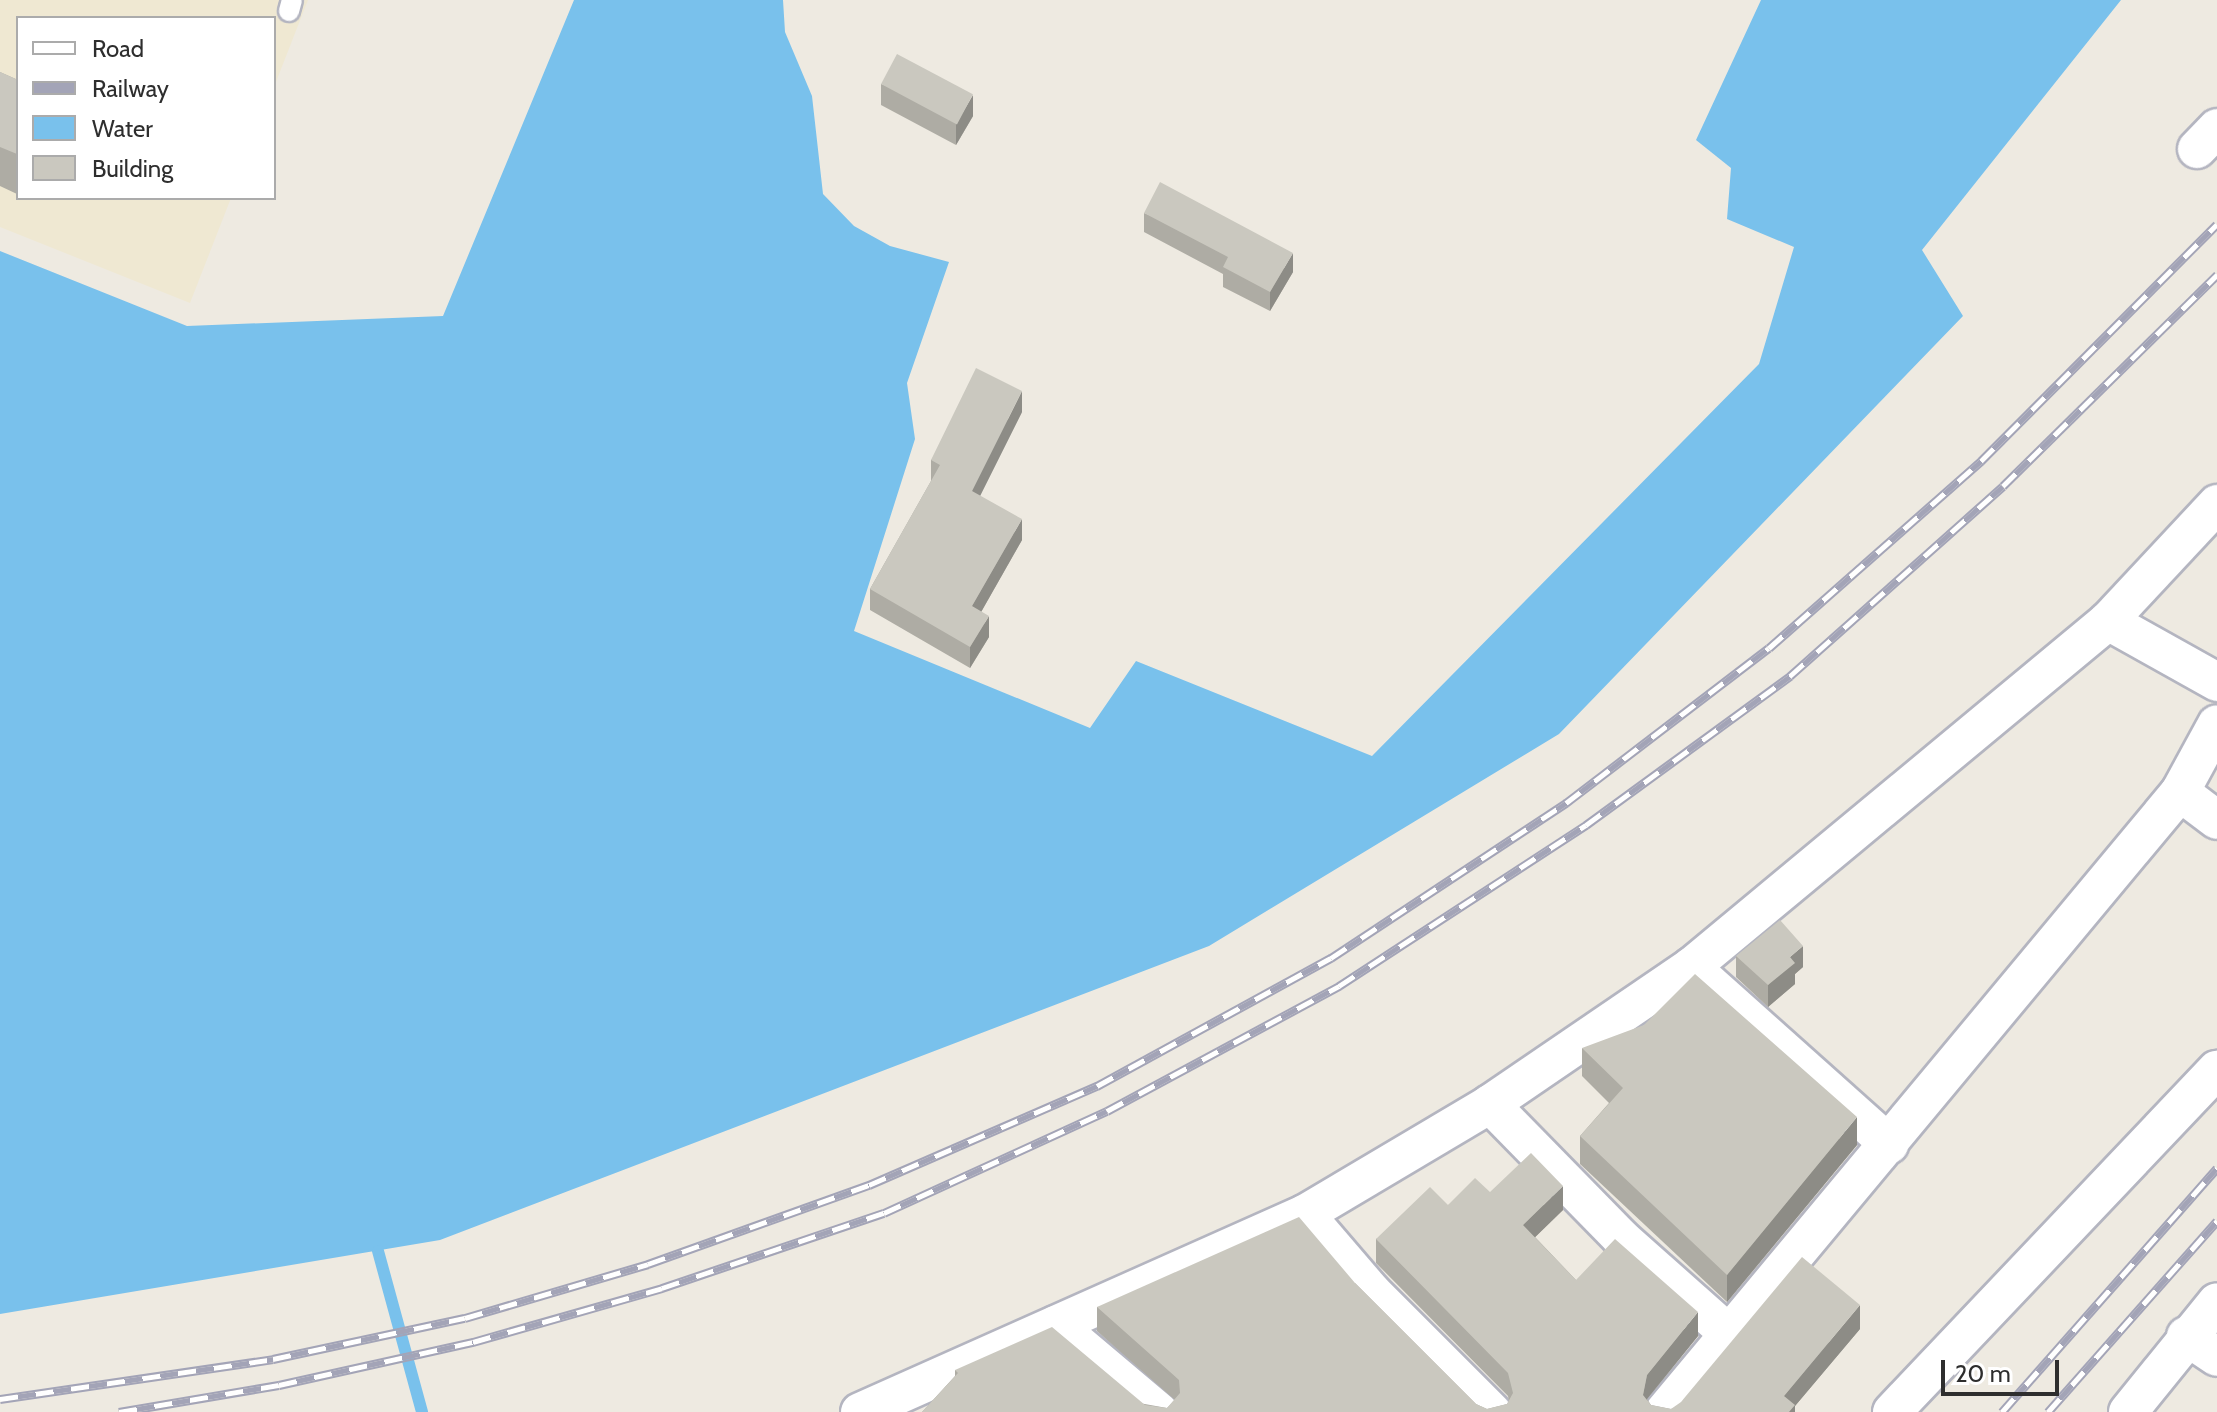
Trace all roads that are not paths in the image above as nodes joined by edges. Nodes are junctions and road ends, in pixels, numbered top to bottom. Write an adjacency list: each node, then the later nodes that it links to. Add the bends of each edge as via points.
1 (2217, 504): 2 (street)
2 (2108, 621): 3 (street); 7 (street)
3 (2217, 682)
4 (2217, 724): 5 (street)
5 (2180, 792): 6 (street); 10 (street)
6 (2217, 820)
7 (1691, 967): 9 (street); 10 (street)
8 (2217, 1070): 21 (street)
9 (1490, 1104): 11 (street); 14 (street, via 1621,1238)
10 (1889, 1144): 14 (street)
11 (1305, 1214): 13 (street); 19 (street, via 1371,1291)
12 (2217, 1302): 15 (street)
13 (1056, 1325): 17 (street); 18 (street)
14 (1729, 1334): 20 (street)
15 (2186, 1336): 16 (street); 22 (street)
16 (2217, 1357)
17 (860, 1412)
18 (1159, 1412)
19 (1492, 1412)
20 (1664, 1412)
21 (1892, 1412)
22 (2128, 1412)

